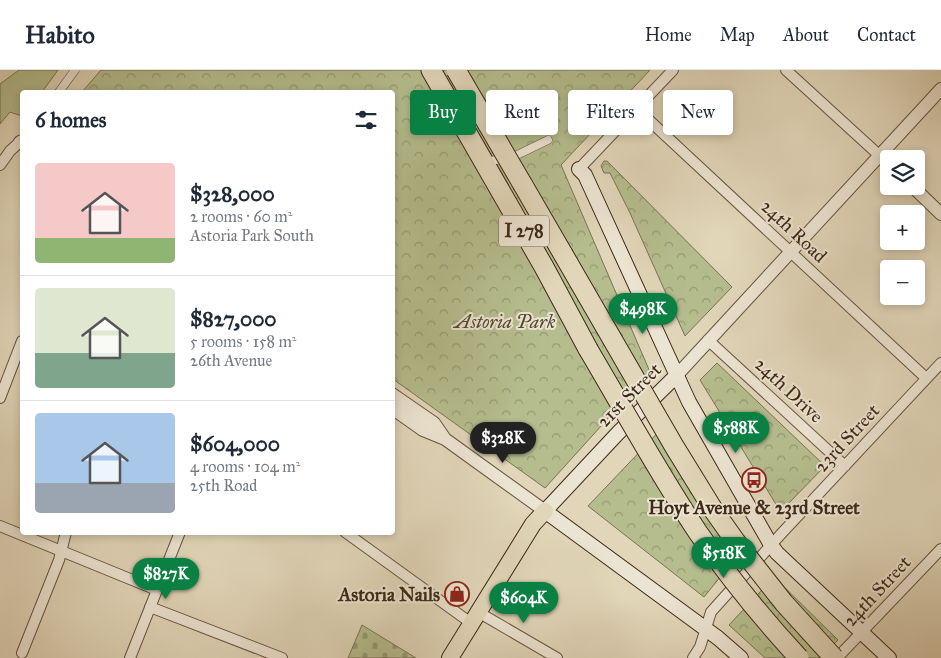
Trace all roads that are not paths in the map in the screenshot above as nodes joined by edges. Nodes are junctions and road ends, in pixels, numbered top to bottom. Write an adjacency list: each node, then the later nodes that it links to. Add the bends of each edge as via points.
1 (75, 70): 7 (street)
2 (431, 70): 54 (highway, I 278, bridge, via 674,496 720,563)
3 (456, 70): 55 (highway, I 278, bridge, via 714,511 760,573 809,632)
4 (673, 70): 8 (street)
5 (786, 70): 14 (street)
6 (941, 89): 13 (street, 21st Street)
7 (60, 90)
8 (653, 92)
9 (653, 124): 21 (street, 24th Road)
10 (612, 135): 18 (street)
11 (548, 140): 15 (street, via 513,158)
12 (20, 143): 17 (street)
13 (892, 150)
14 (880, 156)
15 (485, 162)
16 (880, 164): 21 (street, 21st Street)
17 (0, 165)
18 (579, 169): 25 (main road, via 585,174)
19 (921, 195): 20 (street)
20 (941, 214)
21 (790, 251): 22 (street, 21st Street); 26 (street, 24th Road)
22 (708, 340): 25 (street, 21st Street); 31 (street, 24th Drive)
23 (20, 346): 28 (street)
24 (941, 363): 26 (street, 23rd Street)
25 (676, 374): 32 (main road, 21st Street); 39 (main road)
26 (926, 378): 31 (street, 23rd Street)
27 (395, 396): 30 (street, via 434,423)
28 (0, 398)
29 (395, 410): 30 (street, via 423,430)
30 (445, 439): 32 (street)
31 (845, 466): 39 (street, 23rd Street)
32 (545, 511): 44 (main road, 21st Street, via 532,524); 45 (main road)
33 (0, 526): 34 (street)
34 (20, 534)
35 (22, 535): 41 (street)
36 (65, 535): 41 (street)
37 (179, 535): 42 (street)
38 (350, 535): 44 (street)
39 (771, 545): 45 (street, 23rd Street, via 711,612); 46 (main road)
40 (941, 549): 46 (street, 24th Street)
41 (60, 551): 42 (street); 47 (street)
42 (157, 590): 43 (street)
43 (150, 607): 48 (street); 49 (street)
44 (475, 617): 50 (main road, 21st Street); 51 (street)
45 (706, 628): 52 (street, 23rd Street); 53 (main road)
46 (862, 633): 55 (street, 24th Street); 56 (main road)
47 (22, 653)
48 (130, 658)
49 (282, 658)
50 (450, 658)
51 (557, 658)
52 (694, 658)
53 (741, 658)
54 (799, 658)
55 (836, 658)
56 (889, 658)

